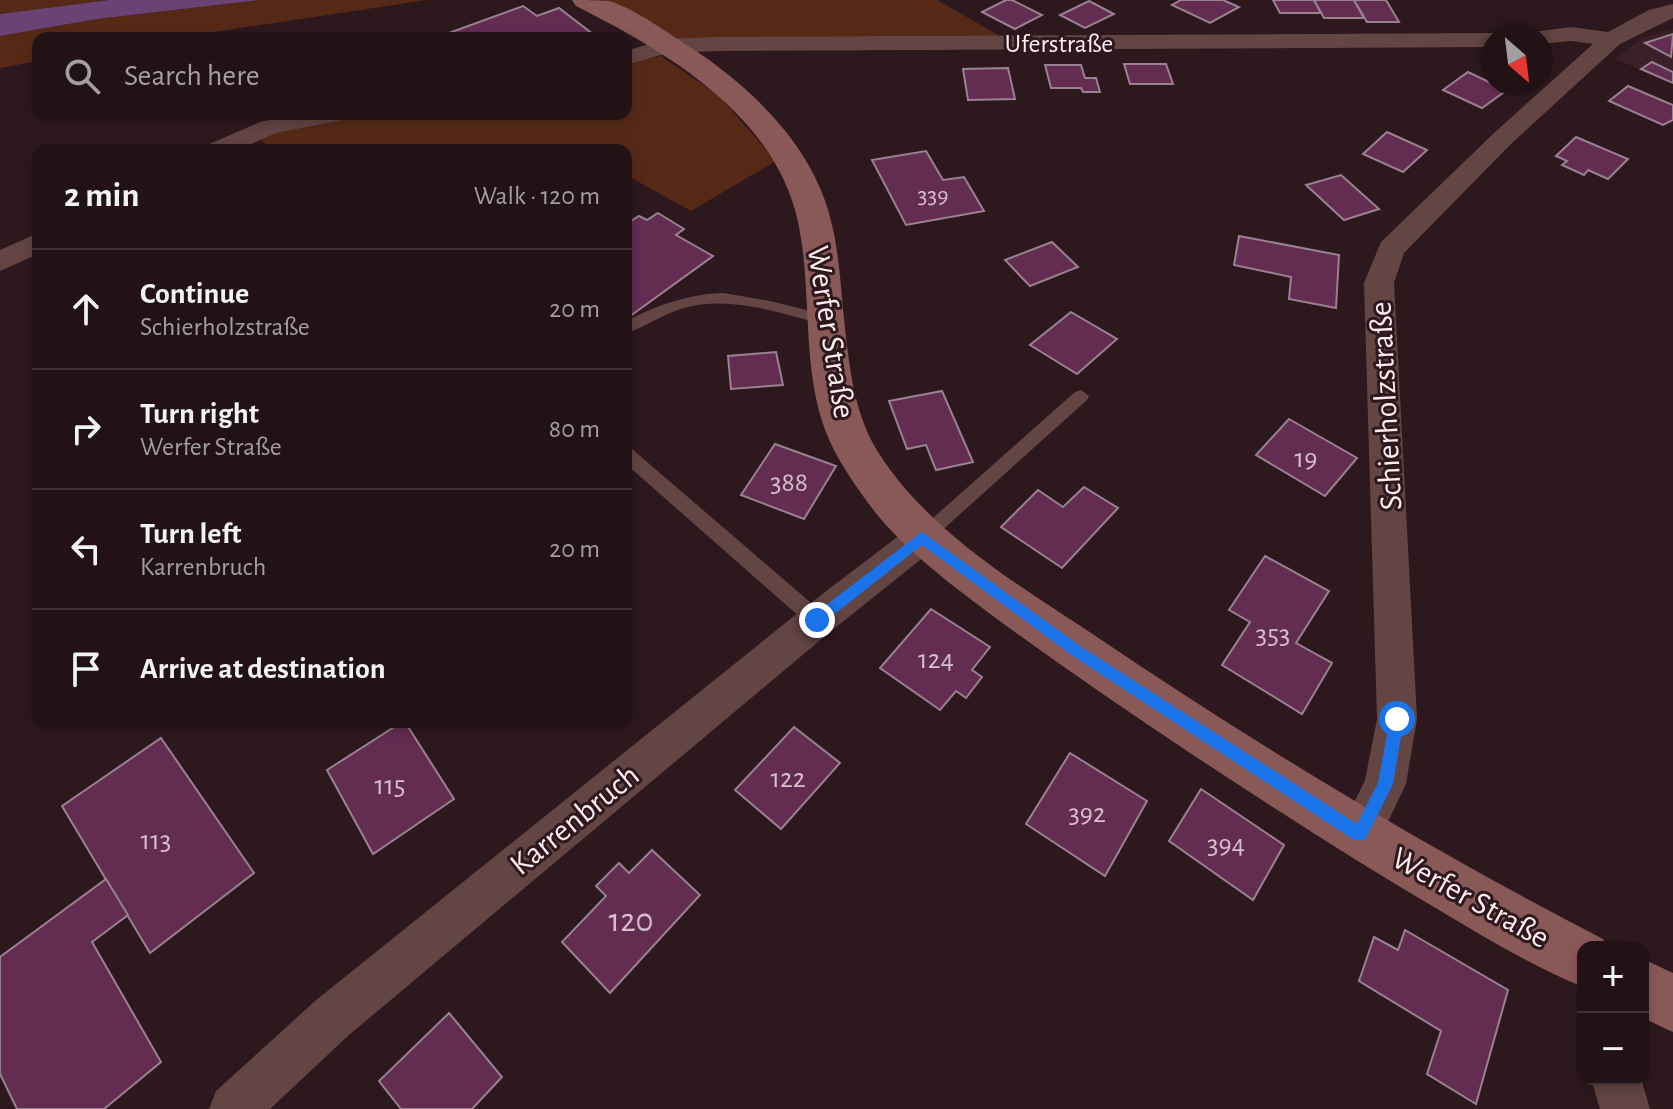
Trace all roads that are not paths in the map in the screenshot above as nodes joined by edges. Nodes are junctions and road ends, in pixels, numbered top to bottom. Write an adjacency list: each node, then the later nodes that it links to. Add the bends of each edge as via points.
1 (586, 0): 6 (main road, Werfer Straße)
2 (1673, 11): 4 (street, Schierholzstraße)
3 (1553, 36): 4 (street)
4 (1612, 39): 18 (street, Schierholzstraße, via 1391,249 1379,283 1397,719 1385,784)
5 (1481, 40): 6 (street, Uferstraße)
6 (666, 46): 7 (street, Uferstraße); 12 (main road, Werfer Straße, via 739,100 796,171 815,220)
7 (632, 56)
8 (306, 120): 9 (street, via 269,127)
9 (230, 144)
10 (32, 245): 11 (street)
11 (0, 262)
12 (826, 320): 13 (lane, via 727,296 691,299); 16 (main road, Werfer Straße, via 841,421 878,486)
13 (632, 324)
14 (1081, 396): 16 (lane)
15 (632, 459): 17 (lane)
16 (922, 538): 17 (street, Karrenbruch); 18 (main road, Werfer Straße, via 1078,652)
17 (817, 620): 23 (street, Karrenbruch, via 332,1018)
18 (1360, 834): 19 (main road, Werfer Straße)
19 (1577, 959)
20 (1649, 991): 21 (main road)
21 (1673, 1003)
22 (1618, 1085): 24 (street)
23 (234, 1109)
24 (1625, 1109)

